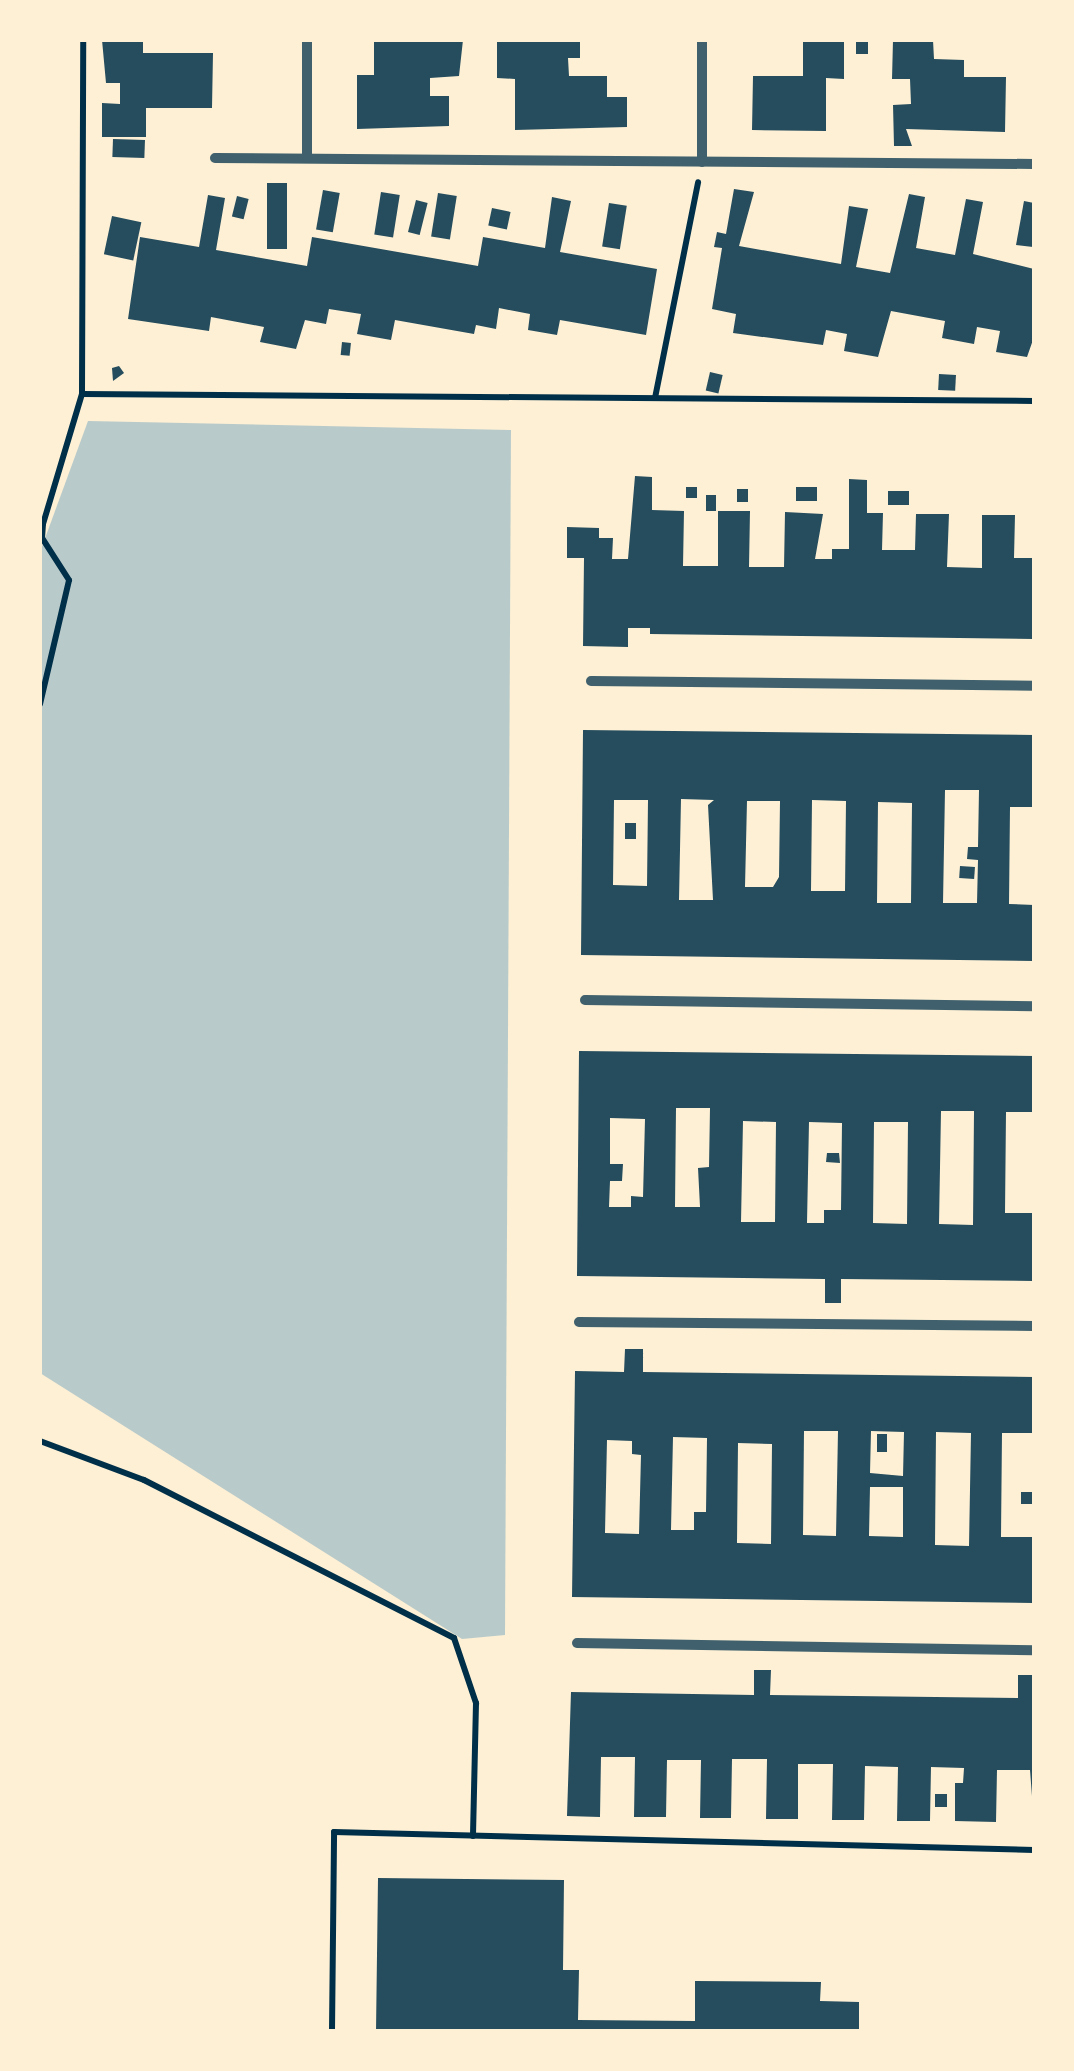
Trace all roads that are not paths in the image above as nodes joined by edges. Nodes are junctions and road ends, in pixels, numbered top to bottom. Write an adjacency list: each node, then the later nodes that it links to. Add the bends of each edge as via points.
1 (307, 40): 4 (street)
2 (702, 40): 5 (street)
3 (215, 158): 4 (street)
4 (307, 158): 5 (street)
5 (702, 162): 6 (street)
6 (1034, 164)
7 (591, 681): 8 (street)
8 (1034, 686)
9 (584, 1000): 10 (street)
10 (1034, 1006)
11 (578, 1322): 12 (street)
12 (1034, 1326)
13 (577, 1643): 14 (street)
14 (1034, 1650)

